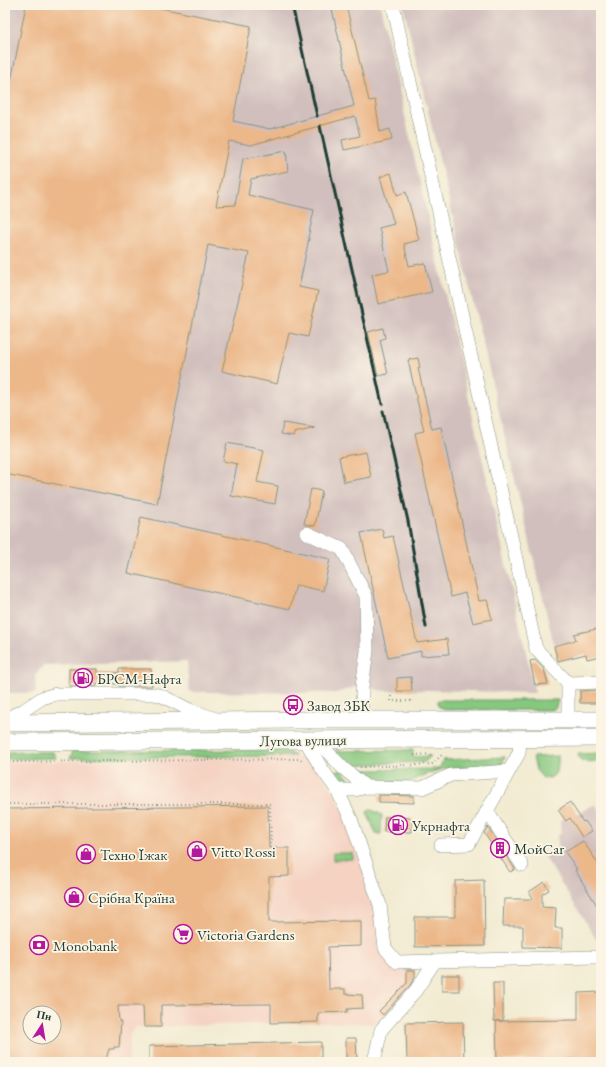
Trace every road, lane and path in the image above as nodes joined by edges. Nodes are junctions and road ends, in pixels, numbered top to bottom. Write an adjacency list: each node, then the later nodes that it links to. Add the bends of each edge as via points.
1 (393, 5): 4 (lane, via 536,649)
2 (307, 533): 10 (lane, via 342,549 366,596 367,651 362,686)
3 (601, 682): 4 (lane)
4 (568, 683): 8 (lane)
5 (391, 696): 6 (path, via 391,701)
6 (411, 701)
7 (5, 719): 11 (lane, via 52,695 154,694)
8 (568, 720): 9 (main road, Лугова вулиця); 10 (main road, Лугова вулиця)
9 (601, 720)
10 (362, 721): 11 (main road, Лугова вулиця)
11 (224, 722): 12 (main road, Лугова вулиця)
12 (5, 723)
13 (601, 738): 14 (main road, Лугова вулиця)
14 (520, 739): 15 (main road, Лугова вулиця); 23 (lane, via 519,753)
15 (311, 740): 16 (main road, Лугова вулиця); 21 (lane); 22 (lane)
16 (5, 742)
17 (414, 754): 18 (path)
18 (434, 754)
19 (443, 754): 21 (path, via 432,764)
20 (5, 762): 22 (path, via 300,759)
21 (343, 768): 24 (lane)
22 (322, 769): 25 (lane)
23 (509, 771): 24 (lane, via 451,775 422,788); 27 (lane)
24 (366, 787): 25 (lane)
25 (337, 790): 32 (lane, via 351,819 380,905 386,948 397,962)
26 (5, 804): 29 (path, via 270,804)
27 (487, 810): 28 (lane, via 469,844); 30 (lane)
28 (441, 845)
29 (271, 848)
30 (522, 866)
31 (596, 957): 32 (lane)
32 (435, 961): 33 (lane, via 416,990 381,1030)
33 (374, 1062)

